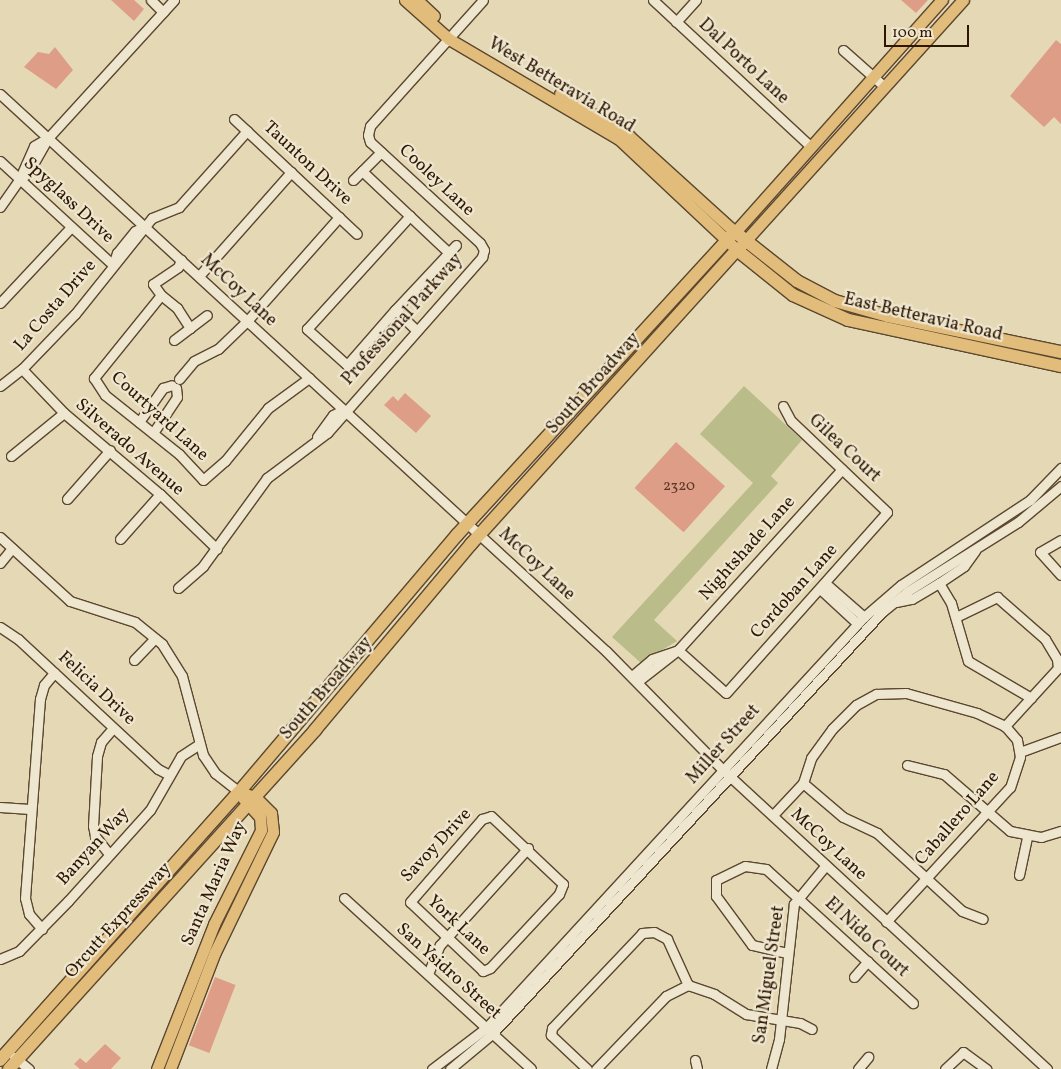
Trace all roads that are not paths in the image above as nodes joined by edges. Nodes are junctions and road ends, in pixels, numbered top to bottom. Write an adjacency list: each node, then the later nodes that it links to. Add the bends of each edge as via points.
1 (151, 0): 10 (street)
2 (174, 0): 10 (street)
3 (405, 0): 12 (main road, West Betteravia Road)
4 (417, 0): 12 (main road, West Betteravia Road)
5 (483, 0): 12 (street)
6 (653, 0): 11 (street, Dal Porto Lane)
7 (696, 0): 11 (street)
8 (942, 0): 14 (main road, South Broadway)
9 (963, 0): 15 (main road, South Broadway)
10 (163, 12): 20 (street)
11 (676, 22): 21 (street, Dal Porto Lane)
12 (451, 36): 22 (street, Cooley Lane, via 370,126 368,135); 35 (main road, West Betteravia Road, via 619,128)
13 (843, 50): 14 (street)
14 (873, 77): 15 (street); 16 (main road, South Broadway)
15 (885, 87): 23 (main road, South Broadway)
16 (860, 91): 21 (main road, South Broadway); 23 (main road, via 858,100 819,147)
17 (0, 94): 20 (street, McCoy Lane)
18 (234, 119): 19 (street, Taunton Drive)
19 (247, 131): 25 (street, Taunton Drive); 32 (street, via 179,207 157,215)
20 (48, 138): 27 (street, via 34,146); 32 (street, McCoy Lane)
21 (811, 147): 35 (main road, South Broadway)
22 (381, 152): 26 (street); 38 (street, Cooley Lane)
23 (822, 157): 37 (main road, South Broadway)
24 (0, 161): 27 (street, Spyglass Drive)
25 (291, 172): 31 (street, Taunton Drive); 42 (street)
26 (362, 172): 28 (street); 30 (street)
27 (20, 180): 29 (street); 33 (street, Spyglass Drive)
28 (353, 180)
29 (0, 207)
30 (410, 216): 39 (street); 45 (street, via 307,329 347,365)
31 (340, 217): 34 (street, Taunton Drive); 47 (street)
32 (145, 226): 40 (street, McCoy Lane); 41 (street, La Costa Drive, via 124,257)
33 (71, 227): 41 (street, Spyglass Drive); 44 (street)
34 (358, 234)
35 (731, 236): 37 (highway, West Betteravia Road); 62 (highway, South Broadway)
36 (456, 245): 39 (street)
37 (741, 246): 50 (highway, East Betteravia Road, via 797,282 835,301); 52 (highway, East Betteravia Road, via 790,293 828,313 888,331); 64 (highway, South Broadway)
38 (484, 250): 49 (street, Professional Parkway)
39 (449, 253): 45 (street)
40 (181, 260): 42 (street, McCoy Lane); 43 (street, via 153,284)
41 (113, 266): 55 (street, La Costa Drive, via 76,314)
42 (199, 276): 47 (street, McCoy Lane)
43 (161, 295): 48 (street, via 177,308); 63 (street, Courtyard Lane, via 94,378 105,395)
44 (0, 303)
45 (395, 310): 49 (street)
46 (207, 314): 48 (street)
47 (247, 321): 56 (street, McCoy Lane); 58 (street, via 218,349 194,361 179,379 181,386)
48 (190, 328): 51 (street)
49 (416, 330): 60 (street, Professional Parkway)
50 (973, 334): 52 (highway); 53 (highway, East Betteravia Road)
51 (174, 340)
52 (970, 349): 54 (highway, East Betteravia Road)
53 (1061, 352)
54 (1061, 366)
55 (22, 369): 57 (street, La Costa Drive); 61 (street, Silverado Avenue)
56 (308, 378): 60 (street, McCoy Lane); 65 (street, Courtyard Lane, via 268,408 225,461 203,480)
57 (0, 386)
58 (174, 387): 63 (street, via 163,388); 65 (street, via 177,397)
59 (783, 406): 69 (street, Gilea Court, via 791,421)
60 (343, 410): 77 (street, McCoy Lane); 84 (street, Professional Parkway, via 333,415 316,437 267,478)
61 (64, 413): 66 (street, Silverado Avenue); 67 (street)
62 (564, 420): 64 (highway); 77 (highway, South Broadway)
63 (139, 422): 65 (street, Courtyard Lane)
64 (575, 431): 78 (highway, South Broadway)
65 (153, 434)
66 (110, 450): 72 (street, Silverado Avenue); 74 (street)
67 (11, 456)
68 (1061, 468): 92 (street, Miller Street, via 1030,500 901,585)
69 (842, 469): 76 (street, Gilea Court); 95 (street, Nightshade Lane)
70 (1061, 475): 73 (street, via 1051,488)
71 (1061, 486): 73 (street, Miller Street)
72 (160, 494): 80 (street); 84 (street, Silverado Avenue)
73 (1054, 494): 75 (street); 82 (street, Miller Street)
74 (67, 499)
75 (1061, 501)
76 (887, 512): 88 (street, Cordoban Lane)
77 (468, 524): 78 (street, McCoy Lane); 110 (highway, South Broadway)
78 (480, 535): 98 (street, McCoy Lane); 111 (highway, South Broadway, via 371,667)
79 (0, 537): 83 (street)
80 (120, 539)
81 (1061, 540): 86 (street, via 1040,552)
82 (978, 546): 87 (street, Miller Street, via 964,566); 90 (street, Miller Street)
83 (12, 548): 85 (street); 94 (street, via 70,601 135,622)
84 (217, 549): 89 (street, Professional Parkway)
85 (0, 563)
86 (1061, 575)
87 (939, 583): 90 (street, Miller Street, via 912,599); 91 (street)
88 (823, 586): 92 (street); 95 (street, Cordoban Lane, via 726,693)
89 (178, 588)
90 (893, 603): 108 (street, Miller Street)
91 (956, 617): 99 (street, via 968,661); 99 (street, via 993,596 1004,601 1045,639 1059,666)
92 (860, 620): 106 (street, Miller Street)
93 (0, 627): 97 (street, Felicia Drive)
94 (155, 638): 96 (street); 103 (street, via 173,658 182,676)
95 (678, 650): 98 (street, Nightshade Lane, via 652,659)
96 (134, 660)
97 (54, 673): 101 (street, Felicia Drive); 113 (street, via 41,694)
98 (634, 679): 106 (street, McCoy Lane)
99 (1031, 698): 100 (street)
100 (1005, 726): 104 (street); 109 (street, via 977,713 906,694 876,694 856,705 832,729 811,758)
101 (112, 728): 107 (street, Felicia Drive, via 158,769); 119 (street, via 98,749 93,826 95,836)
102 (1061, 737): 104 (street)
103 (198, 745): 107 (street, Banyan Way, via 181,756); 110 (street, via 215,773)
104 (1020, 752): 114 (street, Caballero Lane, via 1016,776)
105 (907, 765): 114 (street, via 939,771)
106 (723, 770): 108 (street, McCoy Lane); 139 (street, Miller Street)
107 (170, 775): 119 (street, Banyan Way, via 150,810)
108 (731, 777): 115 (street, McCoy Lane); 139 (street, Miller Street)
109 (803, 783): 115 (street); 122 (street, via 843,817 877,833)
110 (239, 792): 111 (main road); 141 (highway, Orcutt Expressway)
111 (251, 801): 141 (highway, Orcutt Expressway); 144 (main road, Santa Maria Way, via 260,817 261,830 214,924); 145 (main road, Santa Maria Way, via 271,813 273,832 215,952)
112 (0, 807): 113 (street)
113 (30, 809): 128 (street, via 25,898 29,914)
114 (986, 812): 117 (street, via 1010,830); 122 (street, Caballero Lane)
115 (773, 816): 120 (street, McCoy Lane)
116 (1061, 832): 117 (street)
117 (1027, 836): 121 (street)
118 (528, 848): 125 (street, Savoy Drive, via 491,816 482,819); 129 (street); 129 (street, York Lane, via 563,884 559,894 486,971 480,970)
119 (109, 854): 128 (street, Banyan Way)
120 (826, 865): 123 (street, San Miguel Street); 127 (street, McCoy Lane)
121 (1019, 875)
122 (926, 879): 126 (street, via 962,911); 127 (street, Caballero Lane)
123 (798, 896): 130 (street, San Miguel Street); 130 (street, El Nido Court, via 776,876 756,866 736,869 713,885 716,896 752,945); 132 (street, El Nido Court)
124 (344, 898): 133 (street, San Ysidro Street)
125 (410, 902): 129 (street, York Lane)
126 (983, 919)
127 (886, 922): 142 (street, McCoy Lane)
128 (42, 929): 131 (street, Banyan Way, via 19,951)
129 (446, 938): 133 (street)
130 (787, 953): 137 (street, San Miguel Street)
131 (0, 959)
132 (868, 961): 134 (street); 136 (street, El Nido Court)
133 (430, 976): 139 (street, San Ysidro Street)
134 (854, 976)
135 (688, 985): 137 (street, via 714,994 736,1010); 149 (street, via 667,939 654,932 642,934 552,1028 551,1035); 150 (street, via 666,996)
136 (913, 1003)
137 (782, 1020): 138 (street); 151 (street, San Miguel Street)
138 (812, 1029)
139 (489, 1031): 146 (street, Miller Street); 147 (street, Miller Street); 148 (street, San Ysidro Street)
140 (868, 1057): 152 (street)
141 (8, 1063): 143 (street)
142 (1046, 1067): 155 (street, McCoy Lane)
143 (29, 1069)
144 (157, 1069)
145 (170, 1069)
146 (432, 1069)
147 (450, 1069)
148 (531, 1069)
149 (587, 1069)
150 (596, 1069)
151 (771, 1069)
152 (858, 1069)
153 (944, 1069): 154 (street, via 963,1052)
154 (986, 1069)
155 (1055, 1069)

